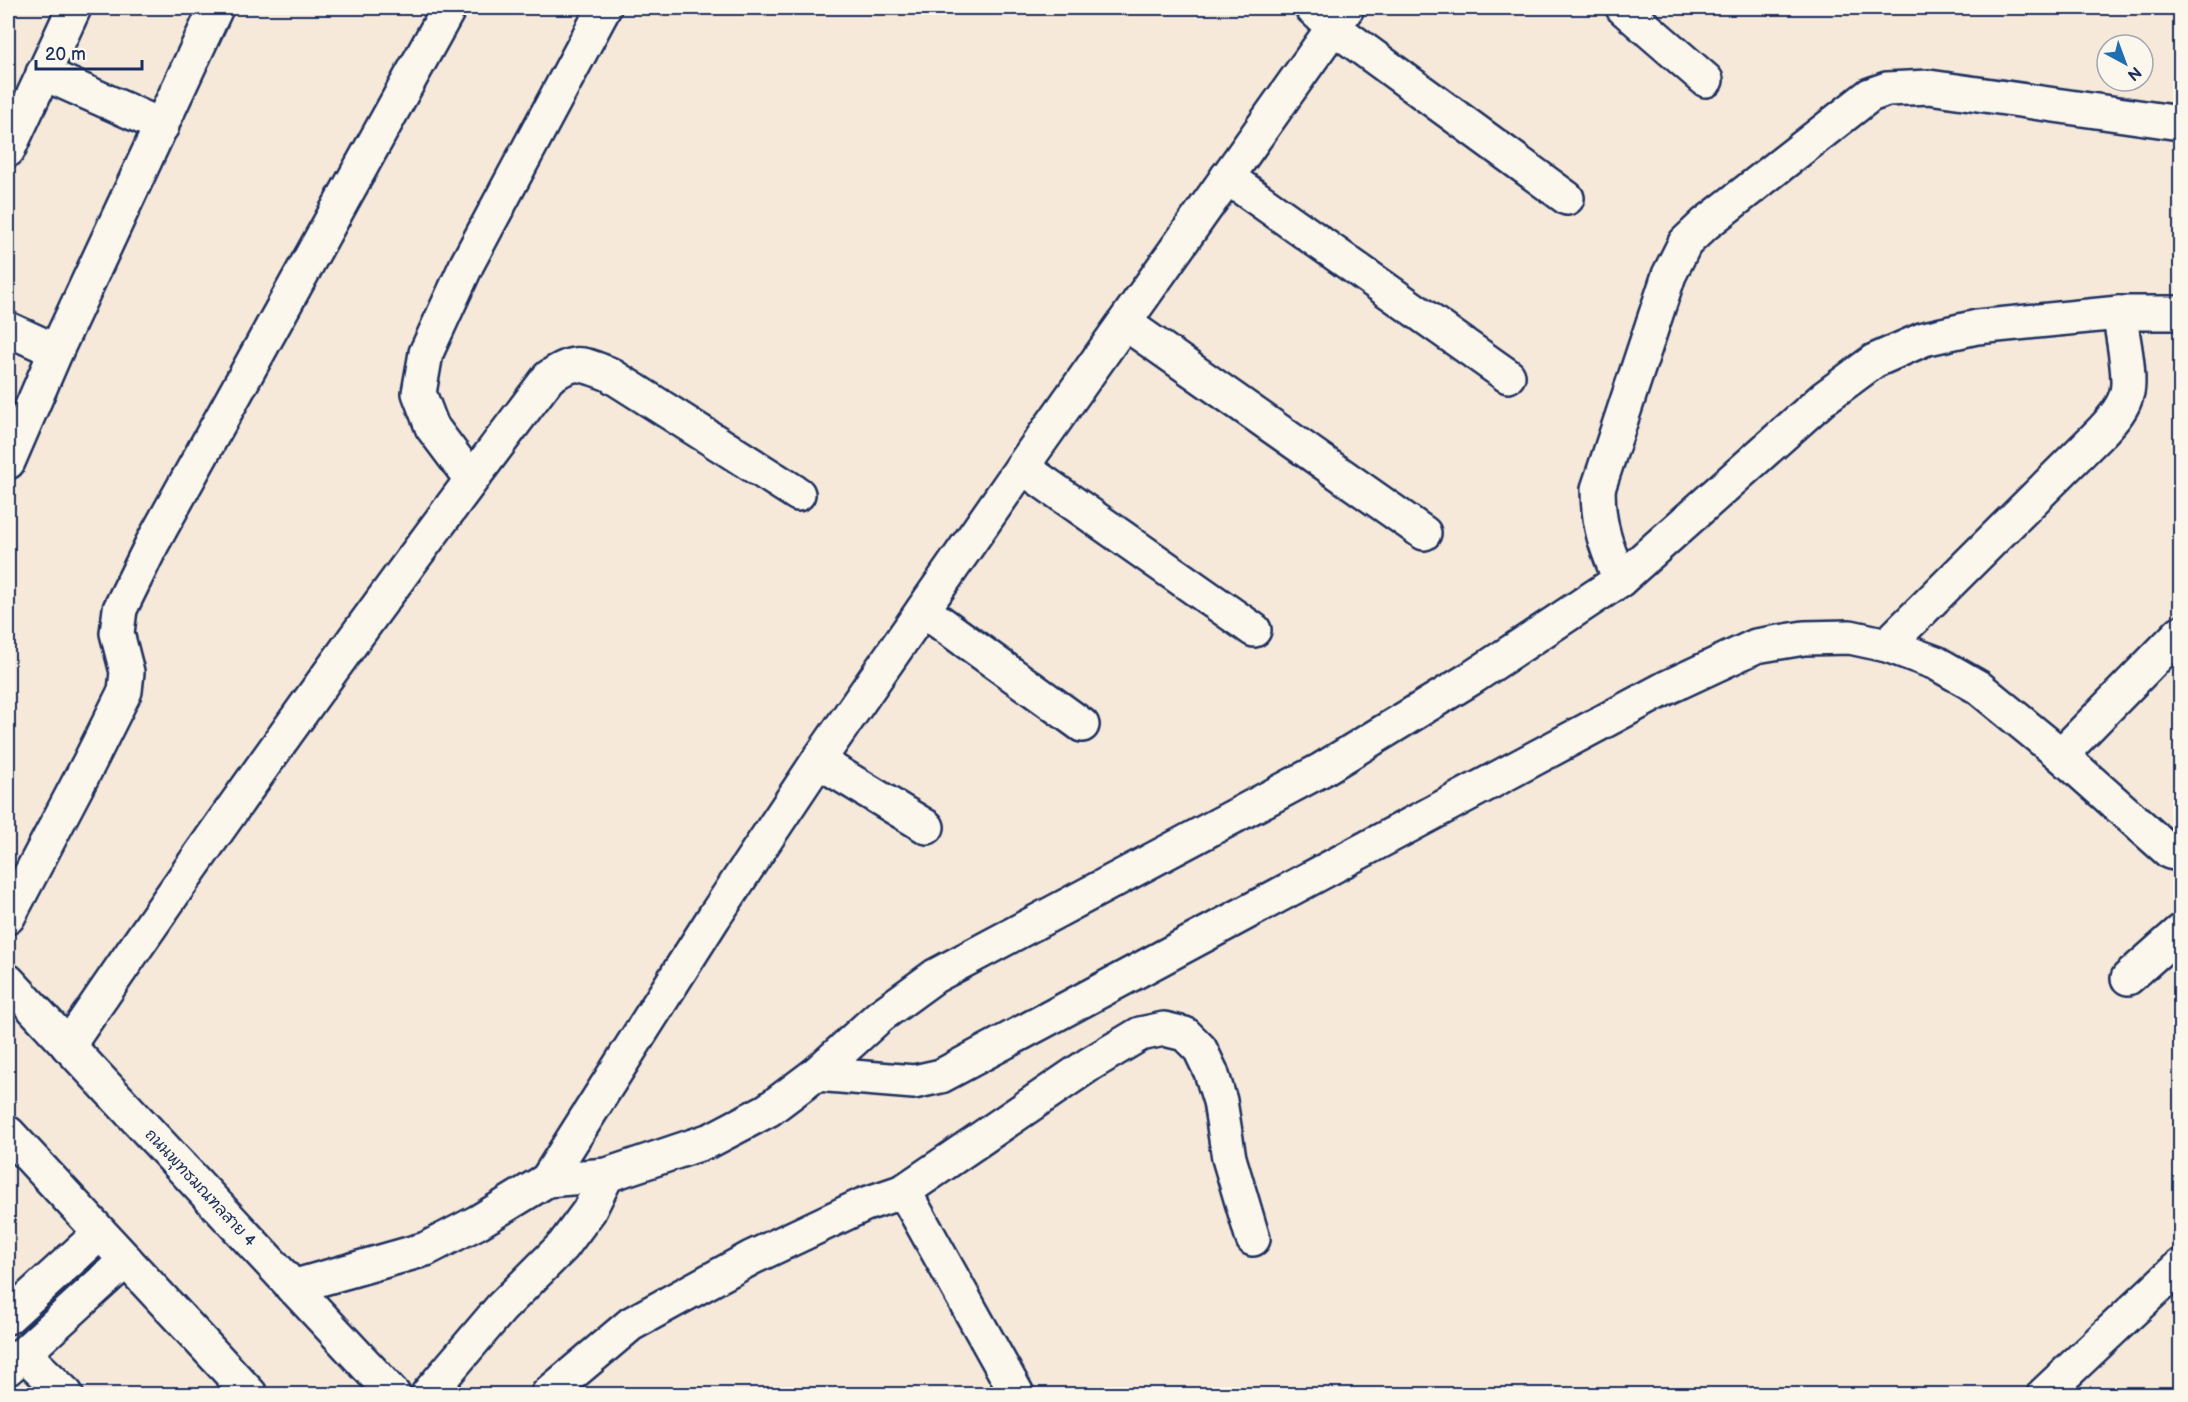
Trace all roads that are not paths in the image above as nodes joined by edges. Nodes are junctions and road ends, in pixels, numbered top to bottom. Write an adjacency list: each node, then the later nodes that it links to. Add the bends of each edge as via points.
1 (74, 8): 7 (street)
2 (216, 8): 10 (street)
3 (449, 8): 35 (street, via 152,543 120,609 117,633 127,672 125,691)
4 (604, 8): 22 (street, via 467,264 426,353 419,393 432,427)
5 (1623, 8): 8 (street)
6 (1331, 14): 12 (street); 13 (street)
7 (43, 73): 10 (street); 11 (street)
8 (1706, 80)
9 (2181, 123): 25 (street, via 1929,87 1887,89 1870,95 1705,224 1685,243 1669,275 1598,489 1602,535)
10 (162, 126): 18 (street)
11 (8, 150)
12 (1227, 177): 16 (street); 19 (street)
13 (1567, 198)
14 (2119, 313): 15 (street); 25 (street, via 1977,327 1924,339 1874,361 1824,398); 29 (street, via 2127,392 2118,411)
15 (2181, 313)
16 (1125, 323): 21 (street); 24 (street)
17 (8, 329): 18 (street)
18 (56, 351): 20 (street)
19 (1508, 376)
20 (8, 462)
21 (1022, 467): 26 (street); 27 (street)
22 (471, 479): 23 (street, via 549,377 565,366 582,364 609,374); 39 (street, via 205,845)
23 (798, 494)
24 (1424, 533)
25 (1620, 580): 40 (street, via 1470,680 1321,770 935,976 880,1016)
26 (922, 610): 30 (street); 32 (street)
27 (1254, 630)
28 (2181, 633): 31 (street)
29 (1887, 645): 31 (street, via 1936,663 1978,687); 40 (street, via 1850,637 1804,638 1756,646 1666,688 941,1076 914,1082)
30 (1082, 725)
31 (2061, 755): 34 (street, via 2170,852)
32 (818, 761): 33 (street); 43 (street)
33 (927, 827)
34 (2181, 854)
35 (8, 917)
36 (2181, 932): 37 (street)
37 (2128, 978)
38 (8, 981): 39 (street, ถนนพุทธมณฑลสาย 4)
39 (68, 1046): 49 (street, ถนนพุทธมณฑลสาย 4)
40 (816, 1074): 42 (street, via 768,1110 711,1140)
41 (8, 1133): 45 (street)
42 (607, 1175): 43 (street); 55 (street, via 590,1211 563,1246 501,1308)
43 (547, 1180): 49 (street, via 426,1249)
44 (904, 1191): 46 (street, via 1090,1064 1140,1034 1164,1029 1185,1034 1200,1049 1211,1072 1229,1158); 56 (street, via 863,1205 751,1258 631,1324); 57 (street)
45 (100, 1233): 47 (street); 50 (street)
46 (1253, 1239)
47 (126, 1260): 51 (street); 53 (street)
48 (2181, 1266): 58 (street)
49 (292, 1287): 54 (street, ถนนพุทธมณฑลสาย 4)
50 (8, 1317)
51 (16, 1361): 52 (street)
52 (66, 1395)
53 (250, 1395)
54 (393, 1395)
55 (428, 1395)
56 (548, 1395)
57 (1017, 1395)
58 (2044, 1395)

